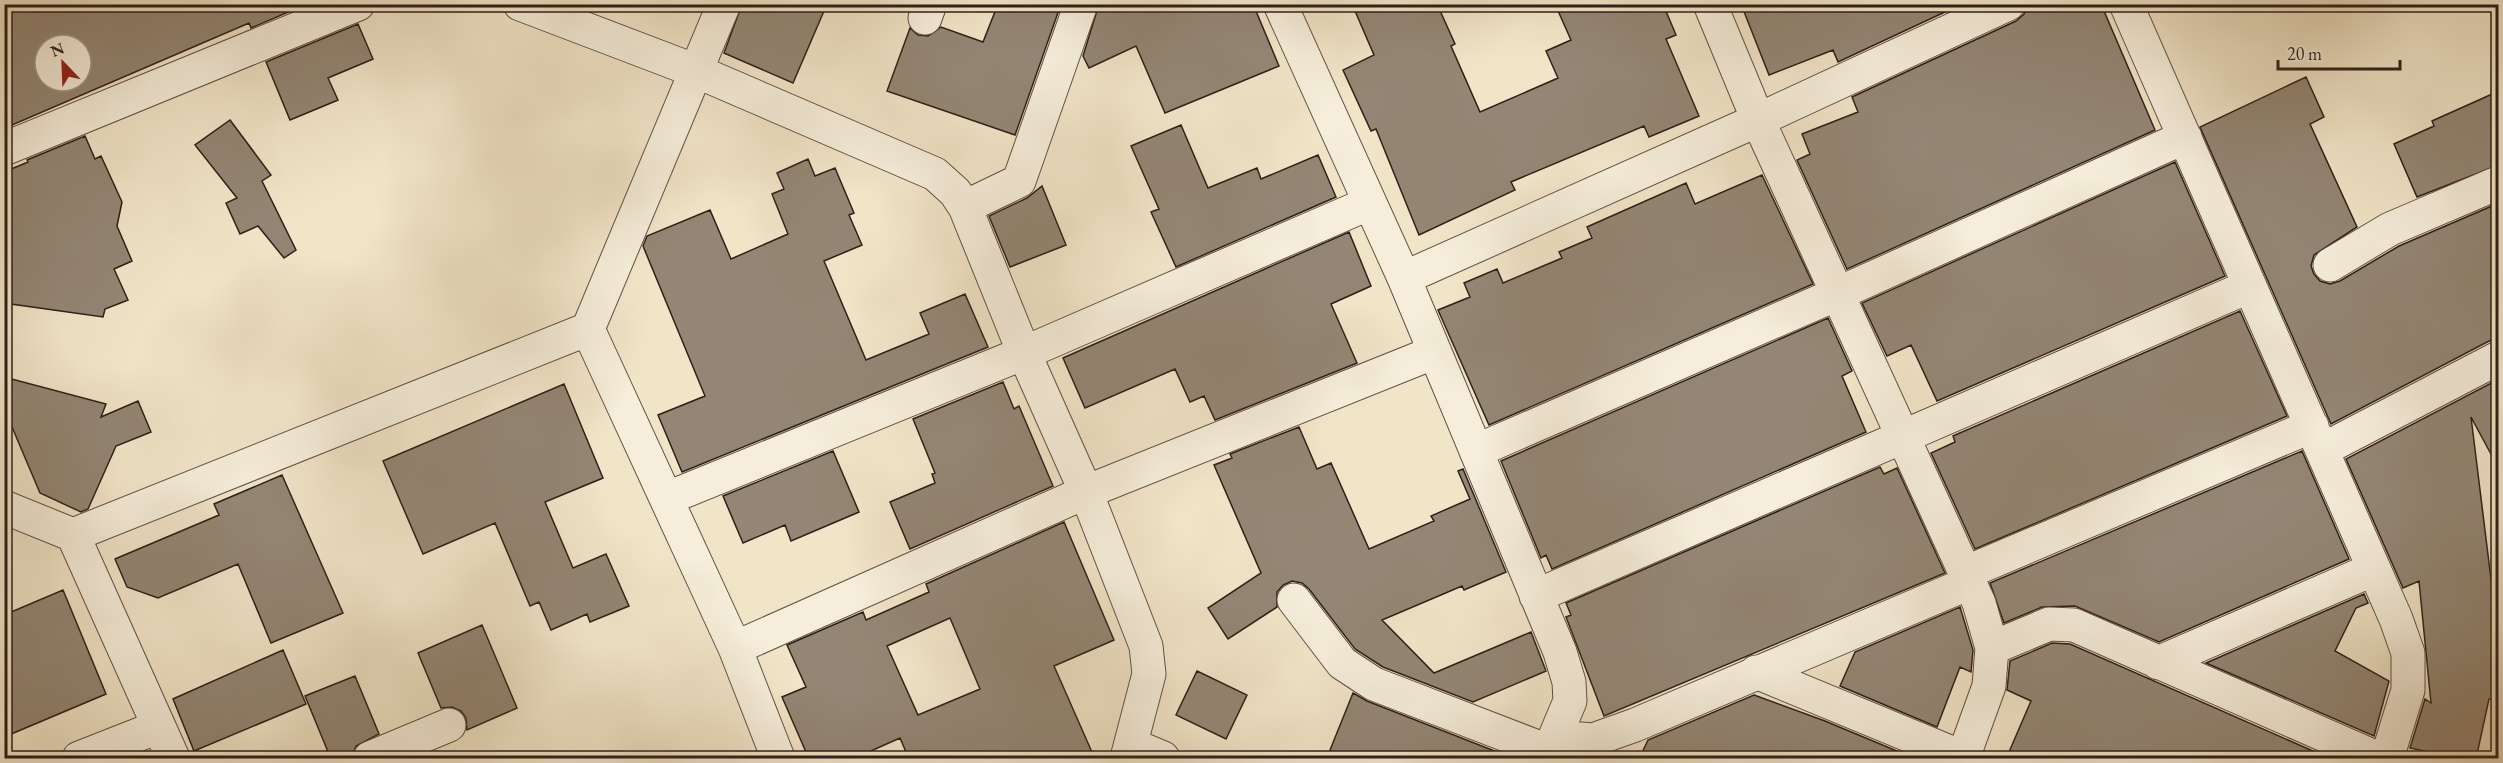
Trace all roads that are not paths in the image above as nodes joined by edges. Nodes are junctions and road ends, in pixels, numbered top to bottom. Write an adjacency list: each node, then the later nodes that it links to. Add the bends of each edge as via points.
1 (358, 4): 12 (street)
2 (520, 4): 9 (street)
3 (724, 4): 9 (street)
4 (1081, 4): 15 (street, via 1019,181)
5 (1280, 4): 14 (street)
6 (1710, 4): 10 (street)
7 (2008, 4): 10 (street)
8 (2126, 4): 11 (street)
9 (696, 71): 15 (street, via 935,174 955,192); 20 (street)
10 (1758, 120): 17 (street); 19 (street)
11 (2185, 137): 18 (street); 19 (street)
12 (4, 149)
13 (2499, 183): 16 (street, via 2390,229)
14 (1370, 203): 17 (street); 22 (street)
15 (964, 207): 22 (street)
16 (2330, 265)
17 (1404, 278): 21 (street)
18 (2250, 286): 24 (street); 25 (street)
19 (1837, 294): 24 (street); 26 (street)
20 (588, 329): 28 (street); 30 (street)
21 (1435, 352): 26 (street); 27 (street)
22 (1024, 353): 27 (street); 28 (street)
23 (2499, 358): 25 (street)
24 (1902, 436): 32 (street); 33 (street)
25 (2317, 438): 31 (street); 32 (street)
26 (1476, 451): 33 (street)
27 (1086, 492): 35 (street); 41 (street, via 1146,646 1149,674)
28 (668, 498): 35 (street)
29 (4, 507): 30 (street)
30 (73, 535): 40 (street)
31 (2374, 569): 37 (street); 50 (street, via 2408,653 2409,690)
32 (1967, 578): 36 (street); 38 (street)
33 (1536, 596): 42 (street, via 1569,682 1570,701)
34 (1294, 600): 42 (street, via 1342,663 1374,684)
35 (735, 648): 47 (street)
36 (1992, 648): 37 (street, via 2049,624 2074,625); 43 (street, via 1989,686)
37 (2158, 663): 49 (street)
38 (1756, 672): 42 (street, via 1593,740); 43 (street)
39 (449, 725): 46 (street)
40 (158, 727): 44 (street); 45 (street)
41 (1129, 752): 48 (street)
42 (1554, 752)
43 (1963, 758)
44 (79, 759)
45 (173, 759)
46 (370, 759)
47 (778, 759)
48 (1163, 759)
49 (2377, 759)
50 (2387, 759)

